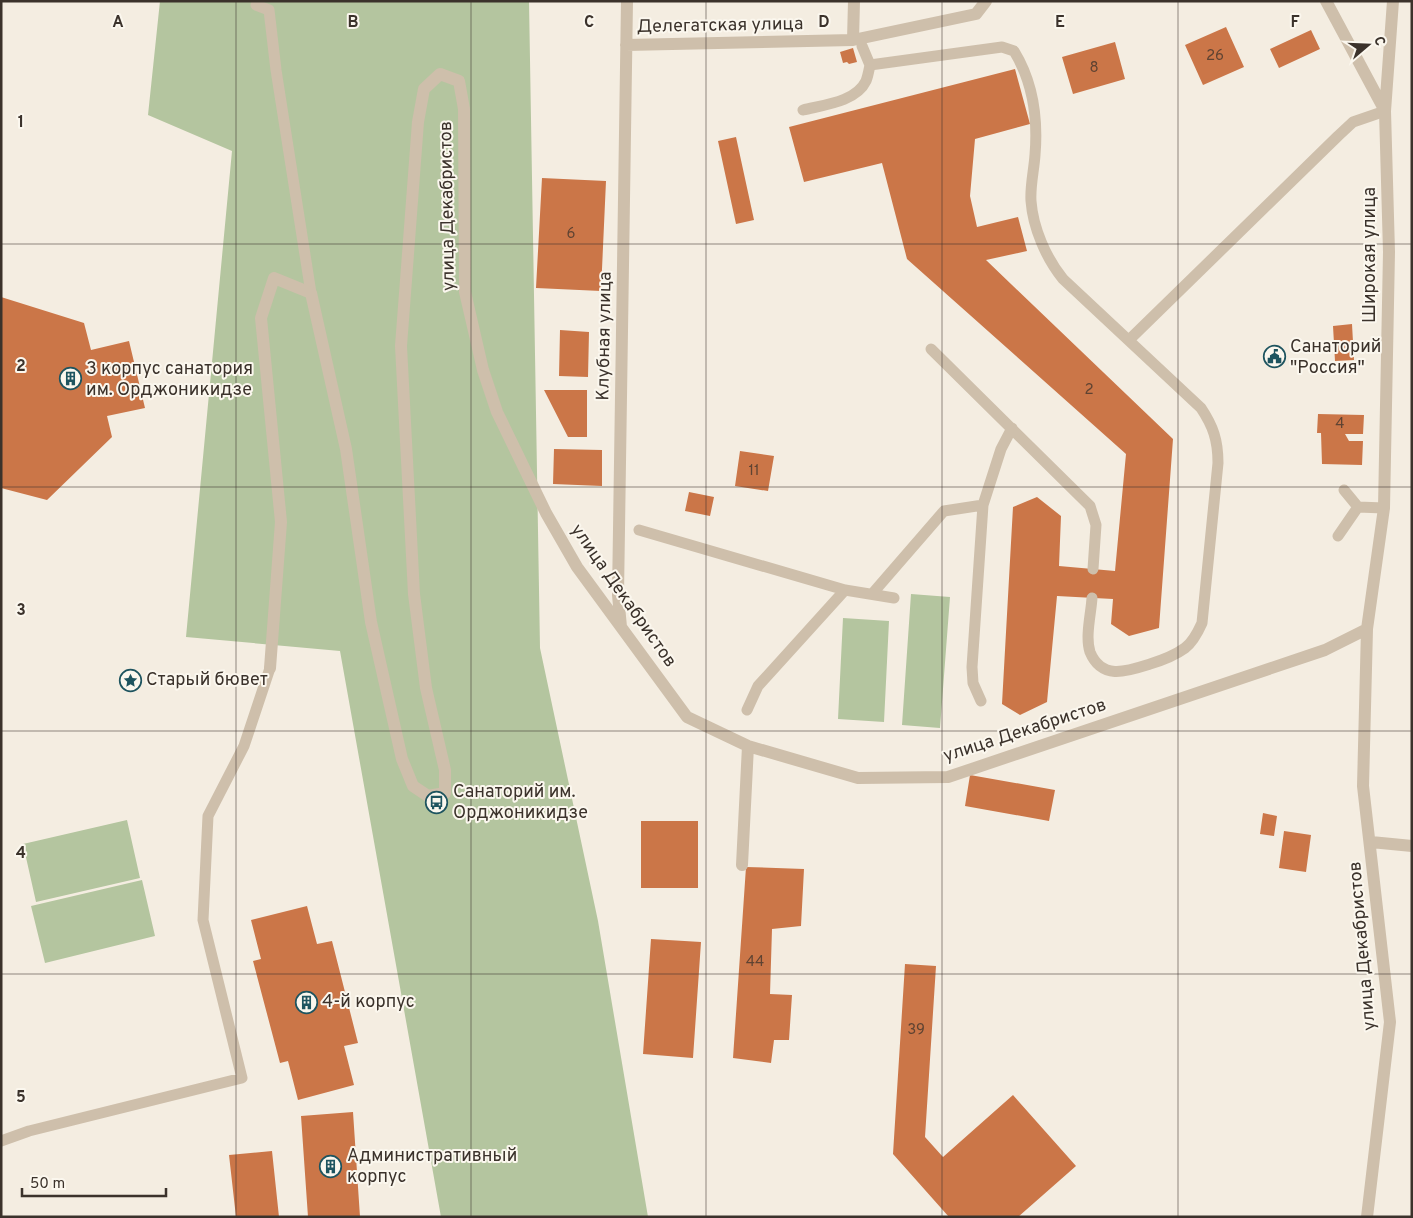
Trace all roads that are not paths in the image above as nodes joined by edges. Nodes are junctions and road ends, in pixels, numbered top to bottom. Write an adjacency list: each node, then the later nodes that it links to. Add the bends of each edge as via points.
1 (627, 1): 8 (street, Клубная улица)
2 (854, 1): 7 (street)
3 (986, 1): 7 (street, Делегатская улица, via 976,14)
4 (1326, 1): 11 (street)
5 (1393, 1): 11 (street, Широкая улица)
6 (256, 5): 12 (lane, via 269,10)
7 (858, 43): 8 (street, Делегатская улица); 9 (lane)
8 (626, 45): 27 (street, Клубная улица, via 618,596)
9 (870, 65): 10 (lane, via 866,82 854,94 837,102); 13 (lane, via 1002,47 1014,51 1028,81 1033,103 1037,130 1031,201 1050,263 1062,279)
10 (803, 110)
11 (1386, 112): 13 (lane, via 1353,122); 19 (street, Широкая улица, via 1389,252)
12 (311, 293): 27 (street, улица Декабристов, via 346,449 371,622 402,759 413,786 428,796 445,794 446,770 426,688 414,594 401,346 418,122 424,89 440,74 459,82 464,109 465,292 483,370 497,412 546,513 577,567); 29 (street, via 274,278 261,318 281,522)
13 (1129, 340): 26 (lane, via 1201,408 1212,424 1218,443 1202,623 1197,635 1172,657 1124,673 1110,671 1098,663 1090,651)
14 (931, 349): 15 (lane)
15 (1012, 428): 17 (lane, via 1000,449); 22 (lane, via 1090,506 1096,525)
16 (1344, 490): 18 (lane)
17 (983, 505): 24 (lane, via 944,511); 30 (lane, via 972,667 973,683)
18 (1358, 507): 19 (lane); 21 (lane)
19 (1384, 508): 28 (street, Широкая улица)
20 (639, 530): 23 (lane)
21 (1338, 536)
22 (1093, 569)
23 (845, 590): 24 (lane); 31 (lane, via 758,686)
24 (872, 594): 25 (lane)
25 (894, 598)
26 (1092, 598)
27 (621, 627): 32 (street, улица Декабристов, via 687,717)
28 (1367, 629): 32 (street, улица Декабристов, via 1317,653 948,777 858,778); 33 (street, улица Декабристов, via 1363,786)
29 (270, 668): 36 (lane, via 244,746 208,816 203,920 242,1078 29,1131)
30 (981, 701)
31 (747, 710)
32 (748, 746): 35 (street)
33 (1371, 842): 34 (street); 37 (street, улица Декабристов, via 1390,1022)
34 (1412, 846)
35 (742, 864)
36 (1, 1141)
37 (1367, 1217)

